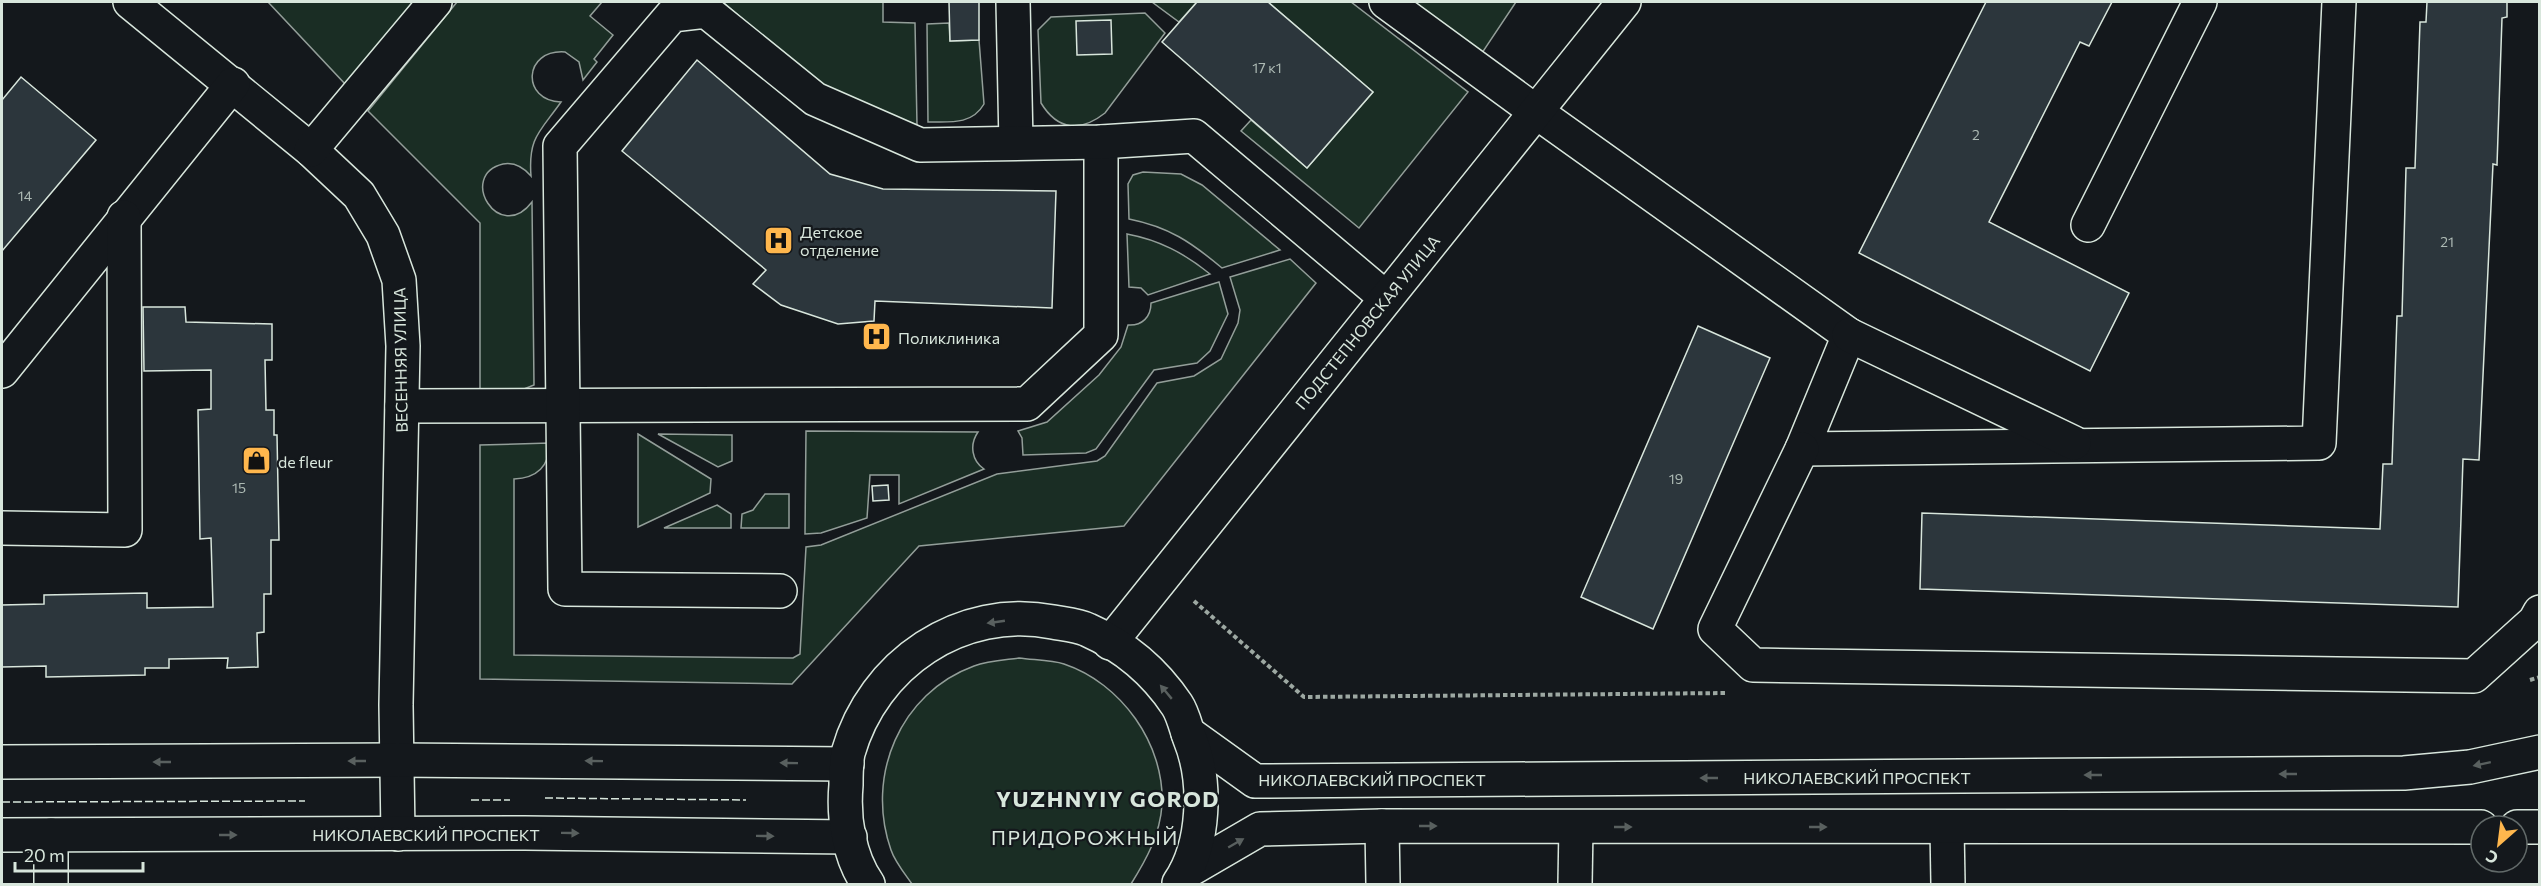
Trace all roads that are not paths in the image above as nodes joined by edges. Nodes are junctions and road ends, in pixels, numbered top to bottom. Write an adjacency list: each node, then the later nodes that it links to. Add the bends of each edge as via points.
1 (130, 2): 8 (main road, ВЕСЕННЯЯ УЛИЦА)
2 (435, 2): 12 (main road)
3 (1013, 2): 11 (main road)
4 (1386, 2): 9 (main road)
5 (1624, 2): 9 (main road, ПОДСТЕПНОВСКАЯ УЛИЦА)
6 (2200, 2): 14 (main road)
7 (2340, 2): 20 (main road, via 2319,443)
8 (232, 84): 12 (main road, ВЕСЕННЯЯ УЛИЦА); 13 (main road)
9 (1534, 111): 15 (main road, ПОДСТЕПНОВСКАЯ УЛИЦА); 16 (main road)
10 (1101, 142): 11 (main road); 15 (main road, via 1194,136); 18 (main road, via 1101,335 1027,404)
11 (1016, 143): 18 (main road, via 920,145 815,99 706,11 672,15 560,146)
12 (311, 150): 19 (main road, ВЕСЕННЯЯ УЛИЦА, via 359,195 383,235 399,280)
13 (124, 217): 17 (main road); 22 (main road, via 125,530)
14 (2088, 225)
15 (1386, 298): 25 (main road, ПОДСТЕПНОВСКАЯ УЛИЦА)
16 (1849, 335): 20 (main road); 21 (main road)
17 (2, 371)
18 (562, 405): 19 (main road); 23 (main road, via 565,589)
19 (402, 406): 28 (main road, ВЕСЕННЯЯ УЛИЦА)
20 (2080, 446): 21 (main road)
21 (1802, 449): 24 (main road, via 1715,629 1753,665 2474,676)
22 (2, 528)
23 (780, 591)
24 (2540, 612)
25 (1110, 643): 26 (main road, one-way to 25, via 1178,706 1139,660); 30 (main road, one-way to 30, via 1087,629 1027,617 967,626 913,654 872,698)
26 (1188, 733): 27 (main road, НИКОЛАЕВСКИЙ ПРОСПЕКТ, one-way to 26, via 2470,766 2404,773 1255,781); 39 (main road, via 1198,760 1201,817)
27 (2540, 752)
28 (398, 760): 29 (main road, one-way to 29); 30 (main road, one-way to 28); 35 (main road, ВЕСЕННЯЯ УЛИЦА)
29 (2, 762)
30 (847, 764): 38 (main road, via 844,815)
31 (1382, 826): 32 (main road, one-way to 32); 39 (main road, one-way to 31, via 1260,829); 42 (main road)
32 (1576, 826): 33 (main road, one-way to 33); 43 (main road)
33 (1947, 827): 34 (main road); 44 (main road)
34 (2469, 827)
35 (398, 834): 37 (main road, НИКОЛАЕВСКИЙ ПРОСПЕКТ, one-way to 35); 38 (main road, НИКОЛАЕВСКИЙ ПРОСПЕКТ, one-way to 38)
36 (2, 835): 37 (main road, НИКОЛАЕВСКИЙ ПРОСПЕКТ)
37 (51, 836): 40 (main road)
38 (850, 837): 41 (main road, via 860,873)
39 (1182, 878)
40 (51, 885)
41 (868, 885)
42 (1383, 885)
43 (1575, 885)
44 (1948, 885)

